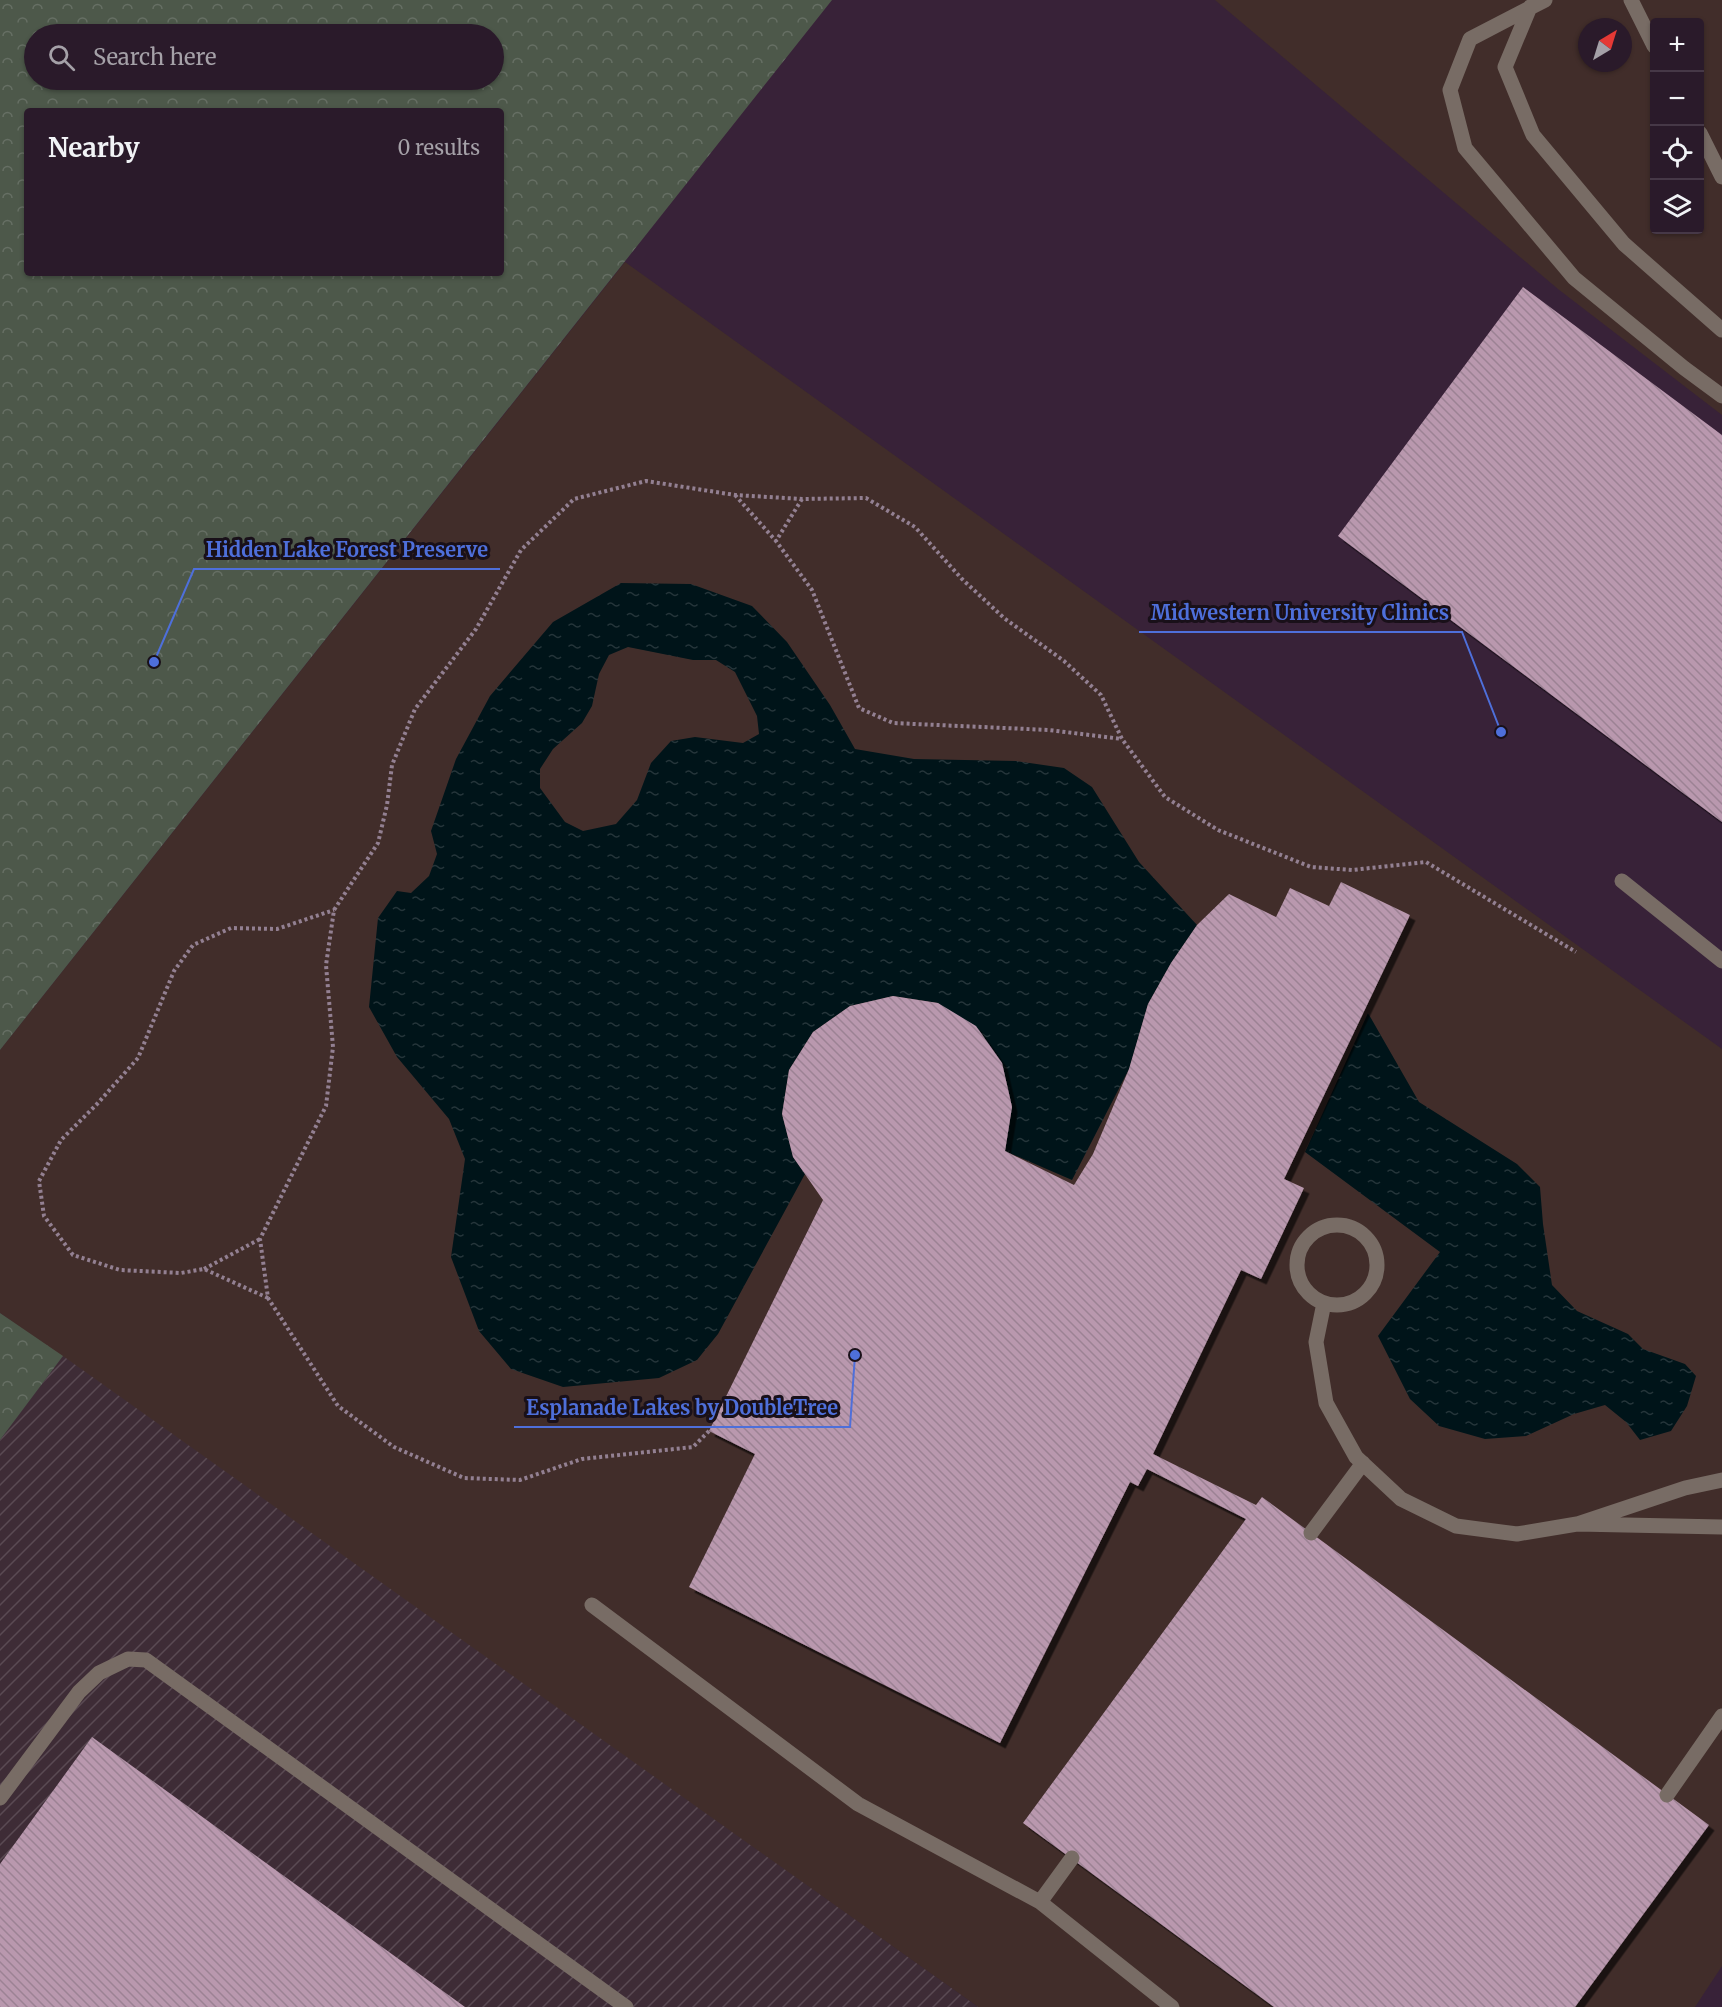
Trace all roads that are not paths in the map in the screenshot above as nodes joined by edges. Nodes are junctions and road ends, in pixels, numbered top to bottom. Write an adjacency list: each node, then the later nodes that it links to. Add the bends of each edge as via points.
1 (1545, 0): 3 (street)
2 (1631, 0): 4 (street)
3 (1530, 7): 7 (street, via 1505,67 1533,135 1624,244); 8 (street, via 1470,39 1450,90 1465,148 1574,278)
4 (1650, 38)
5 (1704, 141): 6 (street)
6 (1722, 177)
7 (1722, 330)
8 (1722, 396)
9 (1622, 881): 10 (street)
10 (1722, 961)
11 (1323, 1303): 11 (street, via 1339,1306 1354,1302 1367,1293 1375,1279 1374,1248 1351,1227 1335,1225 1320,1229 1307,1238 1299,1251 1297,1267 1301,1282 1310,1295); 12 (street, via 1316,1342 1326,1402)
12 (1363, 1463): 14 (street, via 1401,1499 1456,1526 1516,1534); 16 (street)
13 (1722, 1480): 14 (street, via 1684,1488)
14 (1577, 1524): 15 (street)
15 (1722, 1527)
16 (1311, 1533)
17 (592, 1605): 22 (street, via 858,1804)
18 (1722, 1716): 19 (street)
19 (1666, 1795)
20 (0, 1798): 23 (street, via 79,1692 99,1673 128,1659 146,1660)
21 (1072, 1858): 22 (street)
22 (1040, 1902): 24 (street)
23 (626, 2007)
24 (1172, 2007)

